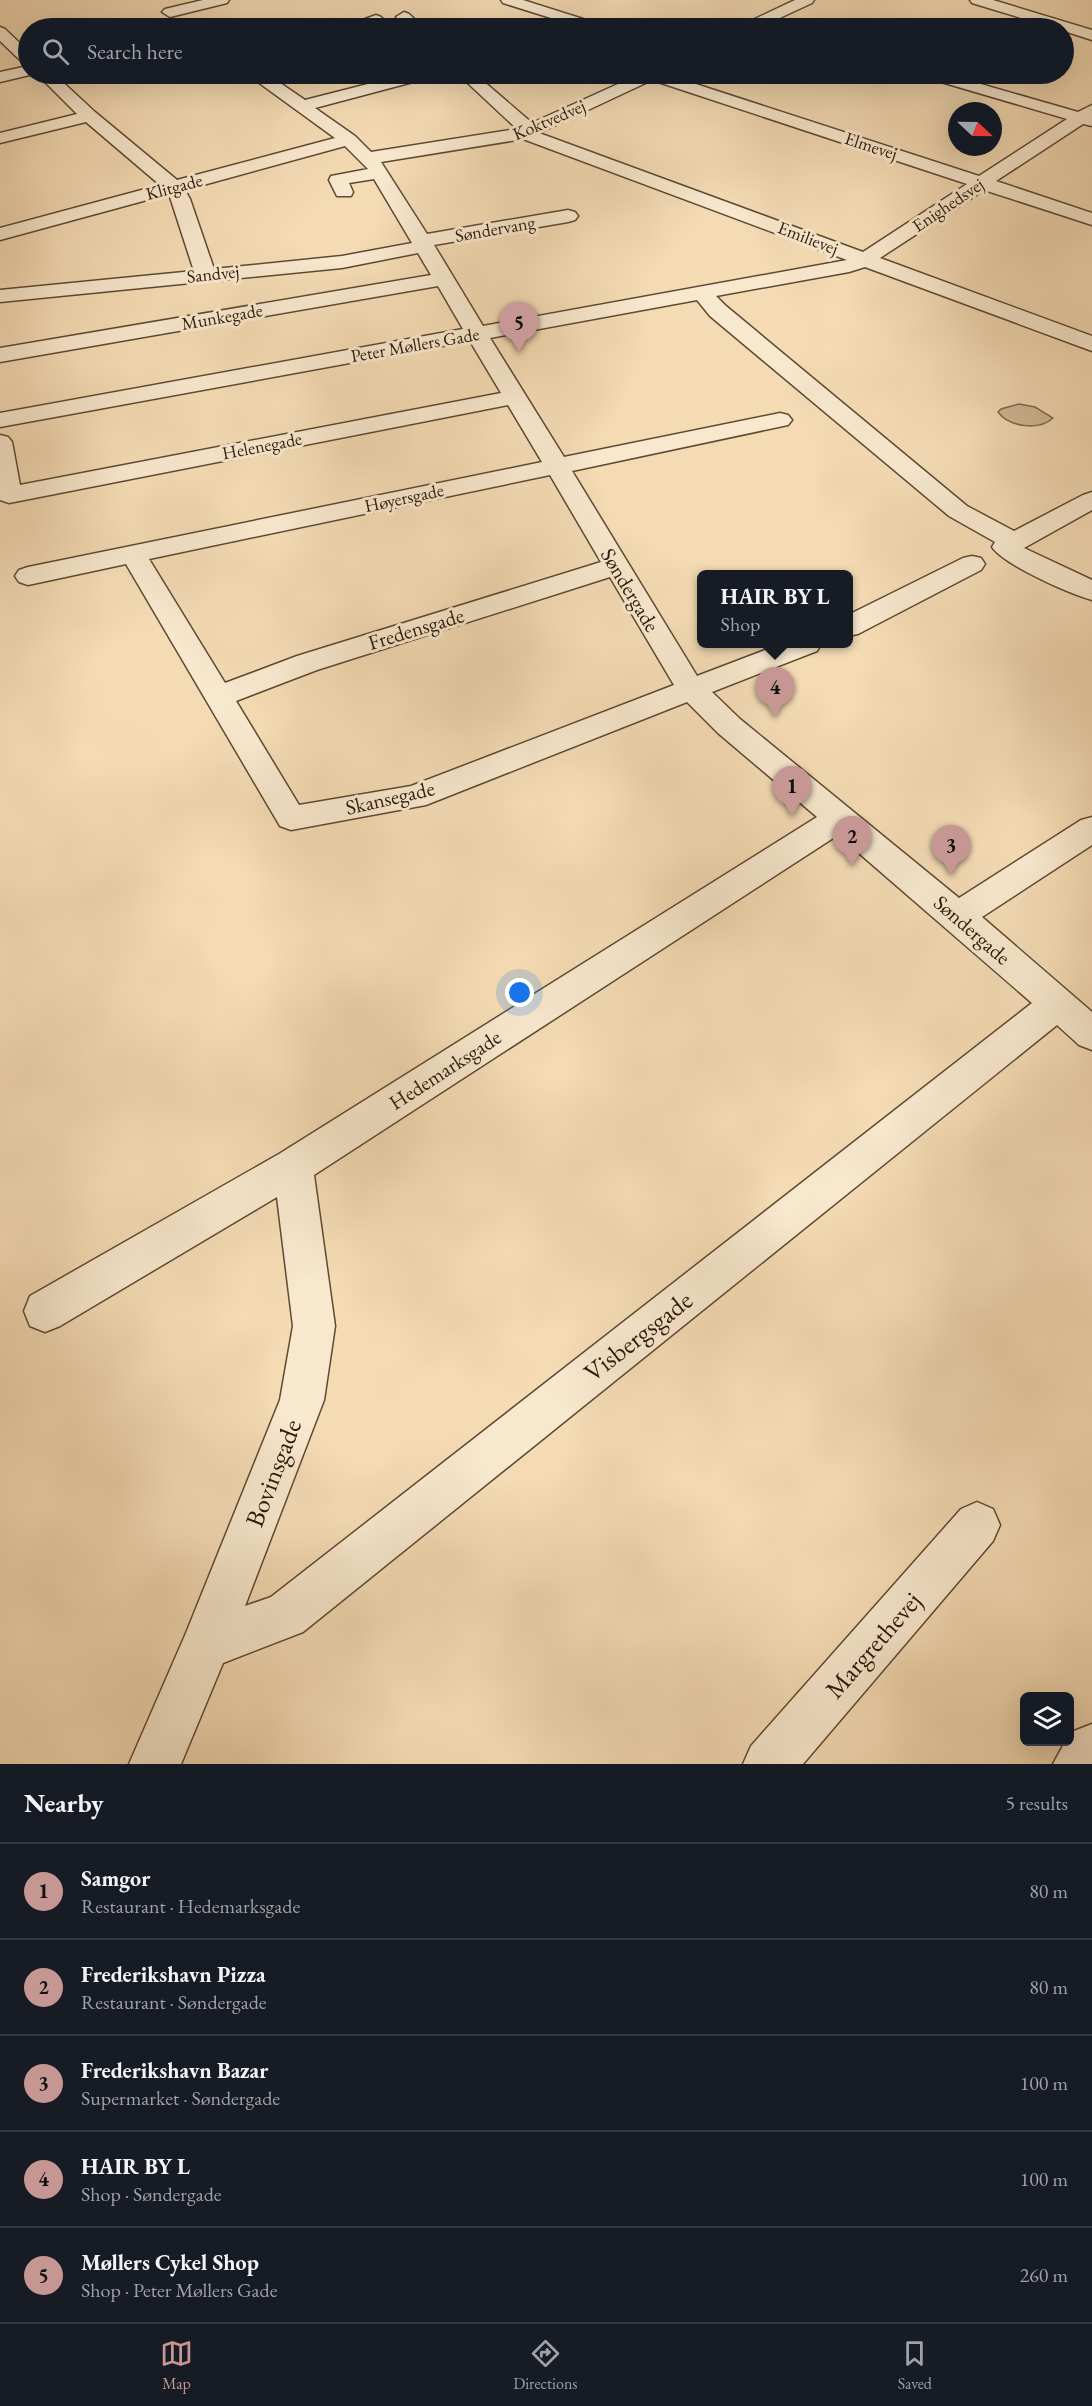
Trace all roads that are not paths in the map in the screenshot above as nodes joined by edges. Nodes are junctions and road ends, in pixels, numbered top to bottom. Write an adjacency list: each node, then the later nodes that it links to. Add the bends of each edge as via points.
1 (153, 0): 8 (street)
2 (222, 0): 8 (street)
3 (508, 0): 10 (street)
4 (807, 0): 7 (street)
5 (977, 0): 12 (street)
6 (769, 3): 7 (street)
7 (789, 8): 11 (street)
8 (170, 12): 9 (street)
9 (178, 18)
10 (565, 18)
11 (768, 18)
12 (1036, 18)
13 (1074, 30): 15 (street)
14 (0, 32): 16 (street)
15 (1092, 35)
16 (18, 49)
17 (18, 72): 18 (street)
18 (0, 77)
19 (55, 84): 27 (street)
20 (271, 84): 26 (street, Søndergade)
21 (388, 84): 26 (street)
22 (477, 84): 29 (street, Emilievej)
23 (629, 84): 29 (street, Koktvedvej)
24 (682, 84): 33 (street, Elmevej)
25 (968, 84): 28 (street)
26 (302, 106): 31 (street, Søndergade)
27 (89, 116): 30 (street); 34 (street)
28 (1088, 116): 33 (street, Enighedsvej)
29 (528, 131): 32 (street, Koktvedvej); 40 (street, Emilievej)
30 (0, 138)
31 (348, 140): 32 (street, Søndergade); 34 (street, Klitgade)
32 (375, 165): 35 (street, Koktvedvej, via 338,180); 39 (street, Søndergade)
33 (981, 182): 37 (street, Elmevej); 40 (street, Enighedsvej)
34 (174, 187): 38 (street, Klitgade); 41 (street)
35 (344, 192)
36 (568, 216): 39 (street, Søndervang)
37 (1092, 219)
38 (0, 234)
39 (423, 244): 41 (street, Sandvej, via 342,262); 42 (street, Søndergade)
40 (864, 260): 43 (street, Peter Møllers Gade); 46 (street, Emilievej)
41 (206, 275): 44 (street, Sandvej)
42 (445, 279): 45 (street, Søndergade); 47 (street, Munkegade)
43 (702, 293): 45 (street, Peter Møllers Gade); 56 (street, via 722,315 958,511)
44 (0, 296)
45 (478, 334): 48 (street, Søndergade); 49 (street, Peter Møllers Gade)
46 (1092, 344)
47 (0, 355)
48 (516, 397): 51 (street, Helenegade, via 9,495); 52 (street, Søndergade)
49 (0, 420)
50 (780, 420): 52 (street, Høyersgade)
51 (0, 442)
52 (556, 466): 57 (street, Høyersgade); 59 (street, Søndergade)
53 (1092, 500): 54 (street)
54 (1066, 513): 55 (street); 56 (street)
55 (1092, 525)
56 (1014, 542): 61 (street, via 1005,548)
57 (133, 554): 60 (street, Høyersgade); 65 (street, Skansegade)
58 (972, 564): 62 (street)
59 (615, 566): 64 (street, Søndergade); 65 (street, Fredensgade, via 307,663)
60 (28, 576)
61 (1092, 591)
62 (853, 625)
63 (797, 648): 64 (street, Skansegade)
64 (691, 689): 65 (street, Skansegade, via 415,797 291,818); 66 (street, Søndergade)
65 (218, 697)
66 (838, 819): 68 (street, Søndergade); 71 (street, Hedemarksgade)
67 (1092, 829): 68 (street)
68 (957, 916): 69 (street, Søndergade)
69 (1057, 1004): 70 (street, Søndergade); 74 (street, Visbergsgade, via 286,1615)
70 (1092, 1034)
71 (293, 1167): 72 (street, Hedemarksgade); 74 (street, Bovinsgade, via 314,1326 302,1400)
72 (45, 1311)
73 (976, 1525): 77 (street, Margrethevej)
74 (206, 1646): 76 (street, Bovinsgade)
75 (1092, 1749): 78 (street)
76 (155, 1764)
77 (769, 1764)
78 (1079, 1764)

